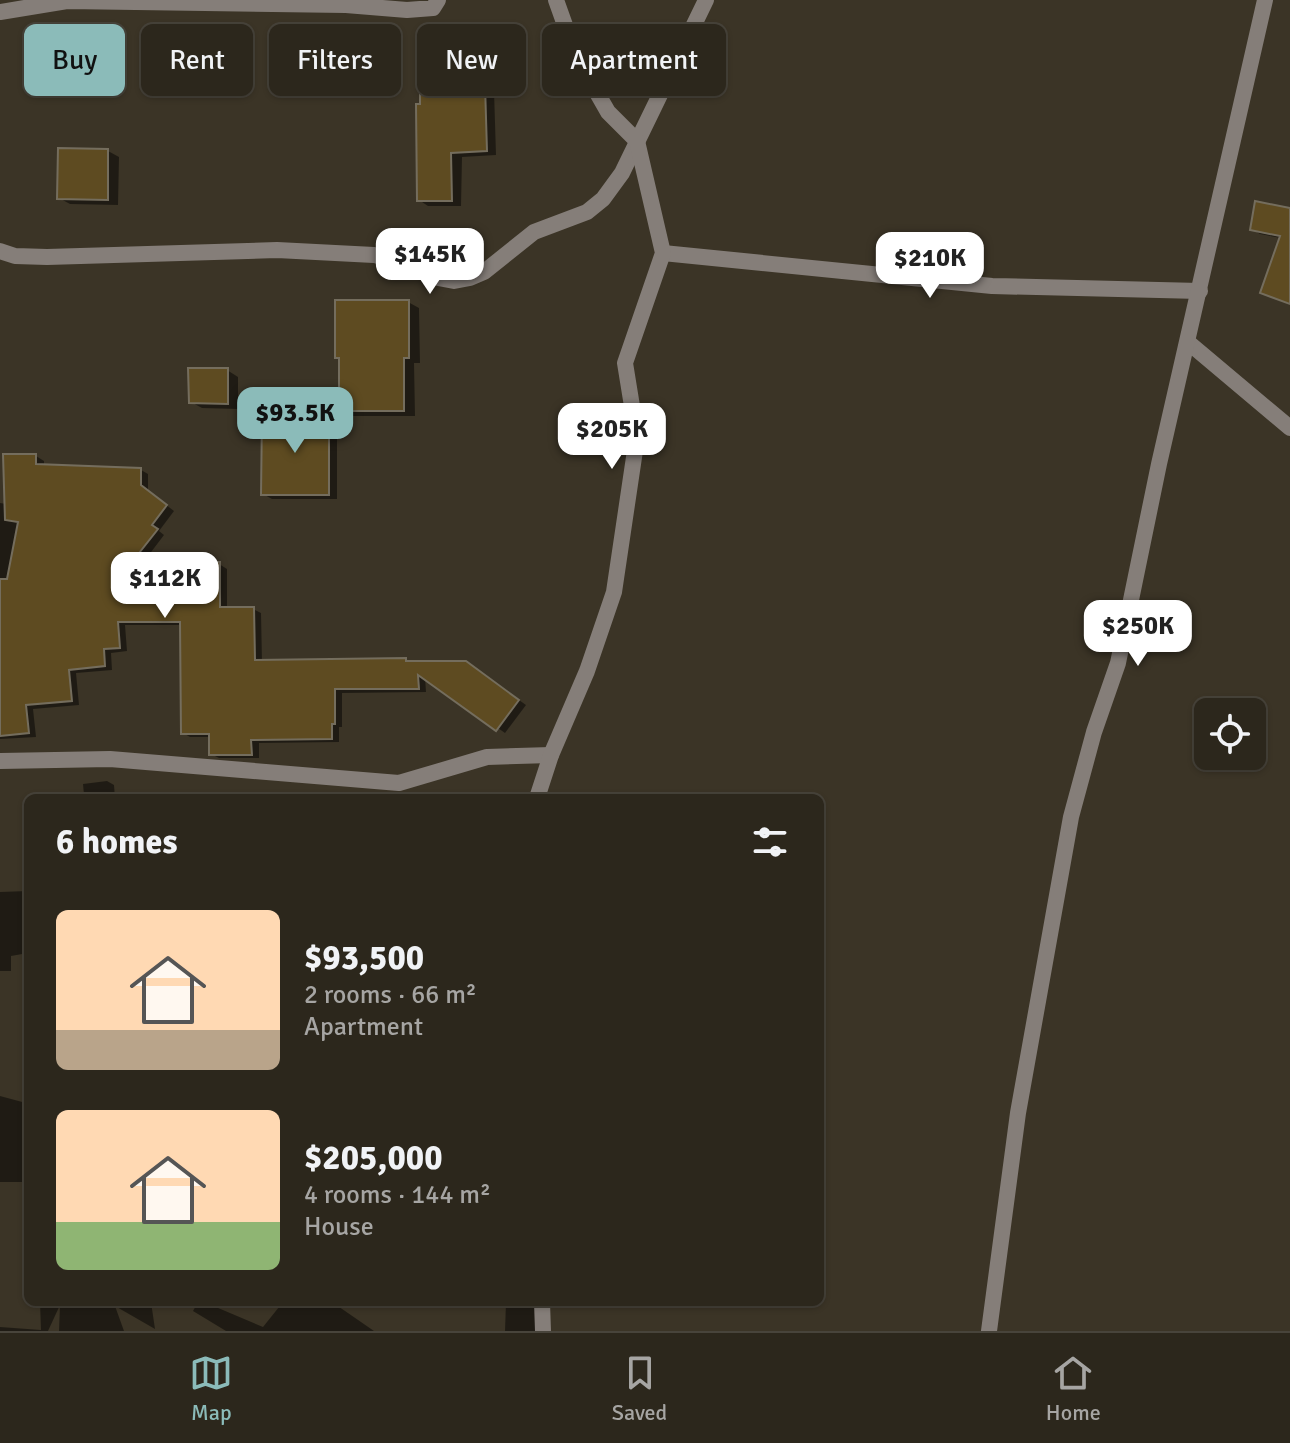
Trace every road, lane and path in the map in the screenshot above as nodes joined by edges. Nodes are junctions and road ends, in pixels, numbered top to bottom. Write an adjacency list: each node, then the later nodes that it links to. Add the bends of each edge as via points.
1 (438, 0): 5 (street, via 433,8 407,10 67,1)
2 (556, 0): 6 (street, via 589,79 608,112)
3 (706, 0): 6 (street)
4 (1265, 0): 9 (street)
5 (0, 12)
6 (637, 141): 7 (street, via 622,173 595,206 534,232 484,272 454,281 374,255 277,250 47,257); 8 (street)
7 (0, 251)
8 (663, 253): 9 (street, via 992,286); 12 (street, via 625,363 637,437 614,592)
9 (1200, 291): 10 (street)
10 (1189, 343): 11 (street); 17 (street, via 1118,663 1071,817 1018,1113)
11 (1290, 428)
12 (551, 755): 13 (street, via 487,757 399,783 110,759); 14 (street)
13 (0, 761)
14 (538, 794)
15 (542, 1306): 16 (street)
16 (543, 1331)
17 (989, 1331)

